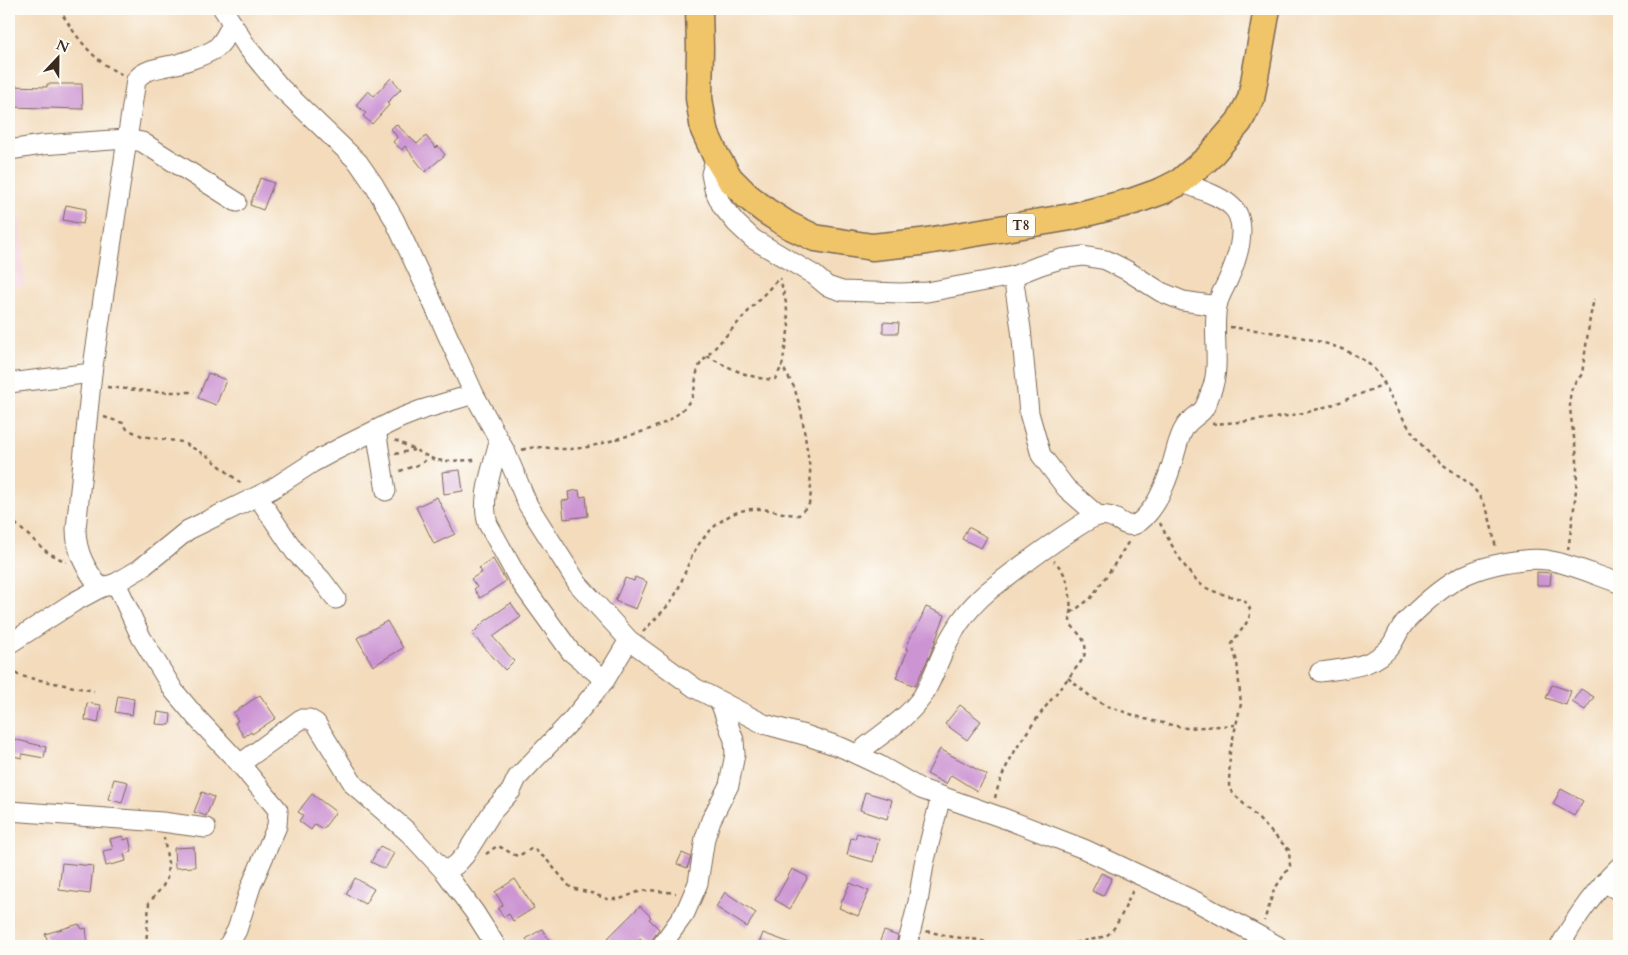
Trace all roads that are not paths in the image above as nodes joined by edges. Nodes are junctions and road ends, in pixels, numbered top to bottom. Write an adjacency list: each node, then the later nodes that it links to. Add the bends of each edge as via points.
1 (699, 9): 6 (highway, T8, via 698,98 704,130)
2 (1267, 9): 7 (highway, T8, via 1250,99 1239,122 1208,158)
3 (227, 16): 4 (street, via 226,36 215,48 140,74 136,80); 13 (street, via 247,47 280,87 358,162 374,185 394,219)
4 (126, 139): 5 (street, via 42,144); 8 (street, via 148,145); 11 (street)
5 (9, 150)
6 (716, 156): 7 (highway, T8, via 730,179 747,196 788,225 815,238 872,247 1071,217 1134,201); 9 (street, via 711,174 714,189 722,206 736,223 753,239 827,286 842,291 927,292)
7 (1180, 182): 10 (street, via 1208,192 1238,214 1240,243)
8 (237, 202)
9 (1013, 276): 10 (street, via 1041,264 1083,256 1106,260 1161,292); 18 (street, via 1029,413 1041,455 1066,488)
10 (1217, 306): 18 (street, via 1213,387 1204,410 1185,426 1154,505 1136,525 1130,526 1109,516)
11 (91, 379): 12 (street); 19 (street, via 76,540 81,560)
12 (9, 383)
13 (474, 394): 14 (street, via 421,410); 15 (street)
14 (377, 431): 16 (street); 17 (street, via 312,463)
15 (500, 451): 22 (street, via 528,505 578,584); 25 (street, via 485,505 493,534 519,580 571,652)
16 (383, 474)
17 (258, 497): 19 (street, via 188,530 140,569); 21 (street, via 295,552)
18 (1098, 516): 27 (street, via 1043,550 968,610 951,634 924,694 913,709)
19 (102, 582): 23 (street); 28 (street, via 174,691)
20 (1619, 582): 24 (street, via 1544,560 1514,562 1465,575 1435,594 1405,621 1392,645 1381,656 1368,664)
21 (336, 599)
22 (632, 641): 25 (street); 26 (street, via 695,688)
23 (9, 644)
24 (1320, 672)
25 (605, 680): 33 (street, via 517,778 512,791 492,812)
26 (720, 702): 27 (street, via 764,724); 37 (street, via 734,740 735,754 729,785 711,820 700,875 685,913)
27 (857, 754): 29 (street)
28 (240, 764): 33 (street, via 301,719 309,719 316,723 354,784); 35 (street, via 278,810 278,819 237,930)
29 (941, 796): 38 (street); 39 (street, via 1084,849)
30 (9, 811): 31 (street)
31 (206, 828)
32 (1619, 867): 34 (street)
33 (451, 868): 36 (street)
34 (1611, 887): 40 (street, via 1570,927)
35 (228, 946)
36 (496, 946)
37 (661, 946)
38 (907, 946)
39 (1278, 946)
40 (1560, 946)

